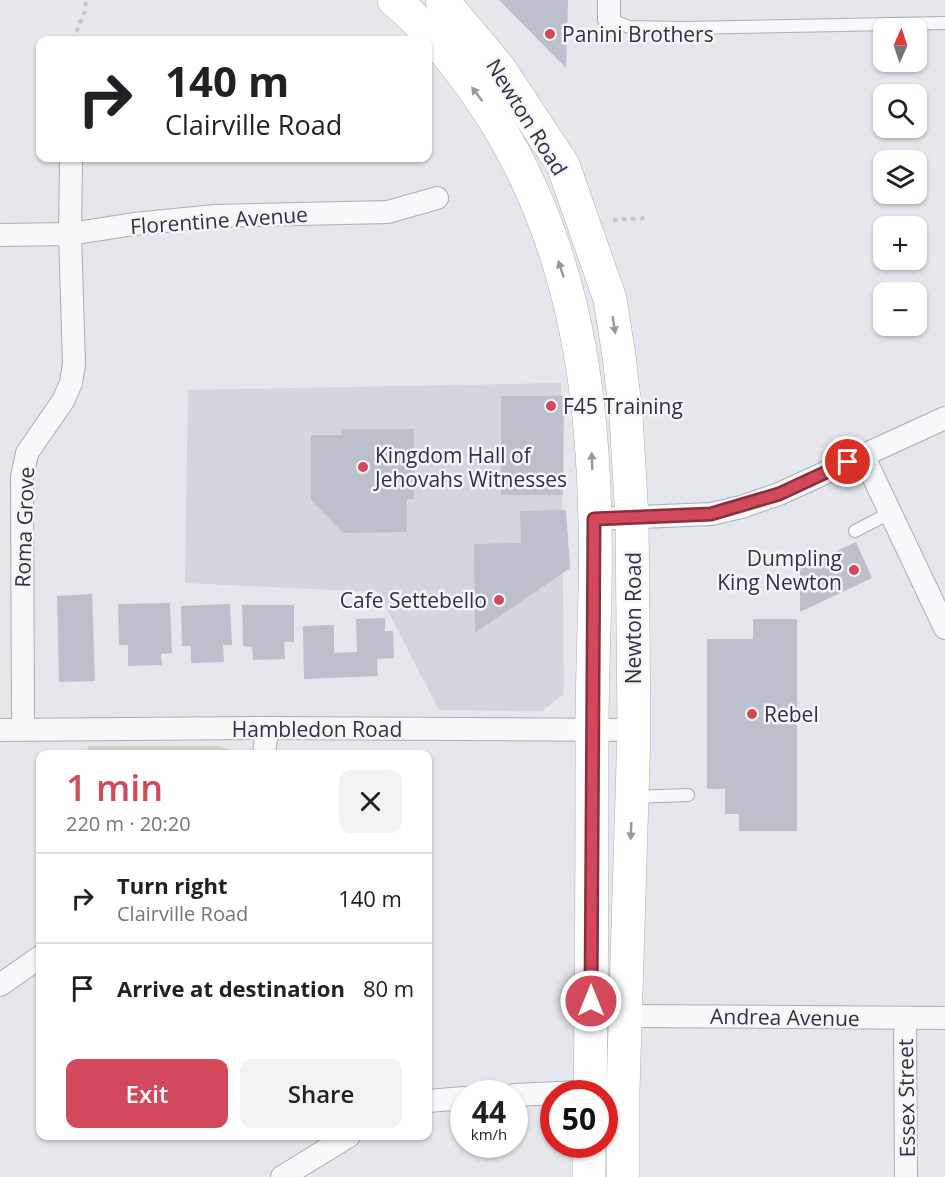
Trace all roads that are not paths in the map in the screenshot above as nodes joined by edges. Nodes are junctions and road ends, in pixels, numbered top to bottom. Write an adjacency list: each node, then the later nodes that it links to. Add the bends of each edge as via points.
1 (394, 0): 5 (main road, Newton Road, one-way to 1)
2 (442, 0): 15 (main road, Newton Road, one-way to 15, via 499,68 563,165 592,243 610,299 619,356)
3 (609, 10): 4 (lane, via 629,27)
4 (945, 23)
5 (431, 36)
6 (432, 37): 14 (main road, Newton Road, one-way to 6, via 590,415 578,332 563,271 537,201 512,149 482,100)
7 (71, 162): 9 (street, Roma Grove)
8 (436, 198): 9 (street, Florentine Avenue, via 388,212 215,216)
9 (70, 234): 10 (street, Florentine Avenue); 19 (street, Roma Grove, via 74,364 71,383 27,453 22,477)
10 (0, 235)
11 (945, 418): 12 (street)
12 (863, 455): 13 (street); 15 (street, via 741,507 711,514)
13 (890, 513): 16 (lane); 17 (street)
14 (594, 519): 15 (street); 22 (main road, Newton Road)
15 (632, 519): 21 (main road, Newton Road)
16 (855, 531)
17 (945, 628)
18 (267, 728): 19 (street, Hambledon Road); 22 (street, Hambledon Road); 23 (street)
19 (23, 729): 20 (street, Hambledon Road)
20 (0, 730)
21 (634, 730): 22 (street, Hambledon Road); 25 (main road, Newton Road)
22 (592, 731): 31 (main road, Newton Road)
23 (264, 750)
24 (688, 795): 25 (lane)
25 (632, 797): 28 (main road, Newton Road, one-way to 28)
26 (36, 960): 27 (street)
27 (0, 985)
28 (626, 1016): 29 (street, Andrea Avenue); 33 (main road, Newton Road)
29 (905, 1018): 30 (street, Andrea Avenue); 41 (street, Essex Street)
30 (945, 1018)
31 (590, 1080)
32 (618, 1091): 33 (street)
33 (623, 1091): 40 (main road, Newton Road)
34 (450, 1099): 35 (street)
35 (432, 1101)
36 (342, 1140): 38 (street)
37 (589, 1158): 39 (main road)
38 (282, 1177)
39 (589, 1177)
40 (623, 1177)
41 (906, 1177)

